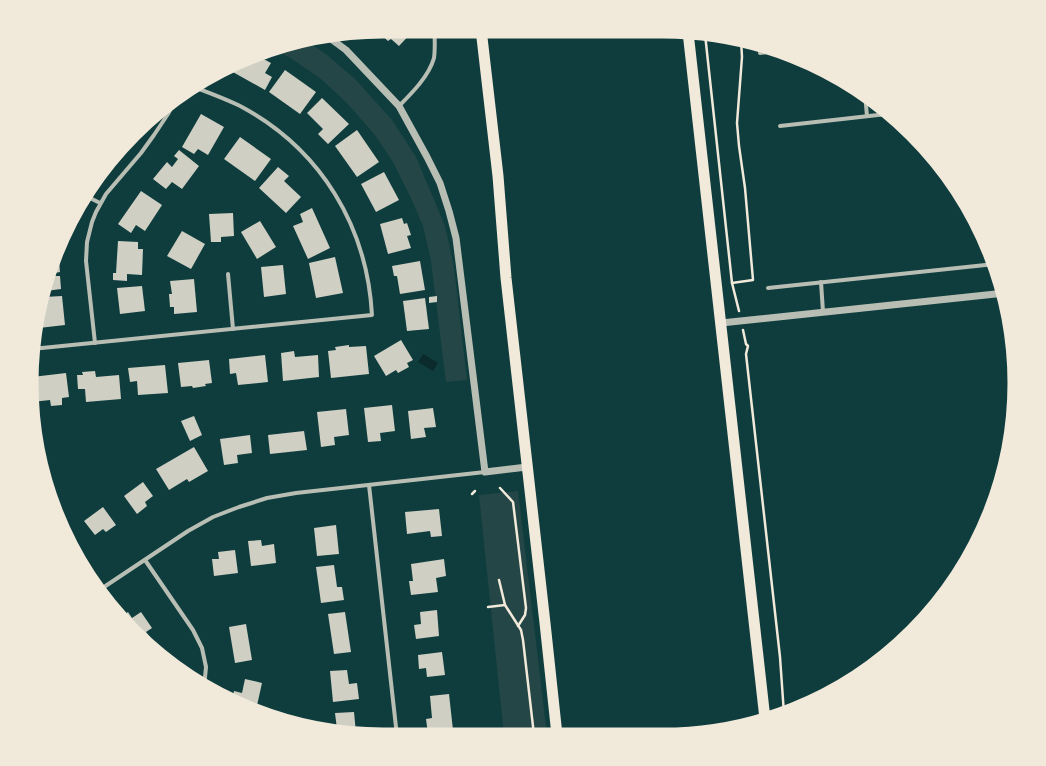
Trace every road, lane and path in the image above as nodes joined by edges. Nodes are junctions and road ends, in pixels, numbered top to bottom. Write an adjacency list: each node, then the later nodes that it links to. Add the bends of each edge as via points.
1 (434, 36): 11 (street, via 434,57 426,76)
2 (482, 36): 31 (highway, via 497,169 506,286)
3 (689, 37): 26 (highway)
4 (705, 39): 20 (path)
5 (332, 40): 11 (street, via 346,50)
6 (741, 45): 20 (path, via 737,123 753,280)
7 (760, 52): 8 (street)
8 (766, 52)
9 (198, 89): 27 (street, via 242,107 264,121 284,136 318,169 332,188 352,225 359,243 371,295 372,315)
10 (866, 102): 14 (street)
11 (399, 106): 32 (street, via 440,183 456,238)
12 (171, 109): 17 (street, via 154,135)
13 (882, 114): 14 (street)
14 (867, 116): 15 (street)
15 (780, 126)
16 (89, 198): 17 (street)
17 (100, 204): 28 (street, via 89,232 86,251)
18 (990, 265): 21 (street)
19 (228, 274): 27 (street)
20 (732, 282): 23 (path)
21 (821, 282): 22 (street); 25 (street)
22 (768, 288)
23 (734, 293)
24 (998, 294): 25 (street)
25 (823, 312): 26 (street)
26 (721, 323): 43 (highway)
27 (233, 329): 28 (street)
28 (95, 343): 30 (street)
29 (746, 344): 42 (path)
30 (38, 348)
31 (527, 467): 32 (street); 46 (highway)
32 (485, 472): 33 (street)
33 (368, 485): 35 (street, via 289,494 239,507 213,517 188,531); 44 (street)
34 (500, 488): 40 (path, via 513,502 526,608)
35 (145, 560): 37 (street); 41 (street, via 193,630 202,648 206,667)
36 (499, 580): 38 (path)
37 (103, 588)
38 (505, 605): 39 (path); 40 (path)
39 (488, 607)
40 (518, 626): 45 (path, via 523,640)
41 (205, 681)
42 (784, 709)
43 (765, 715)
44 (395, 730)
45 (533, 730)
46 (556, 730)

